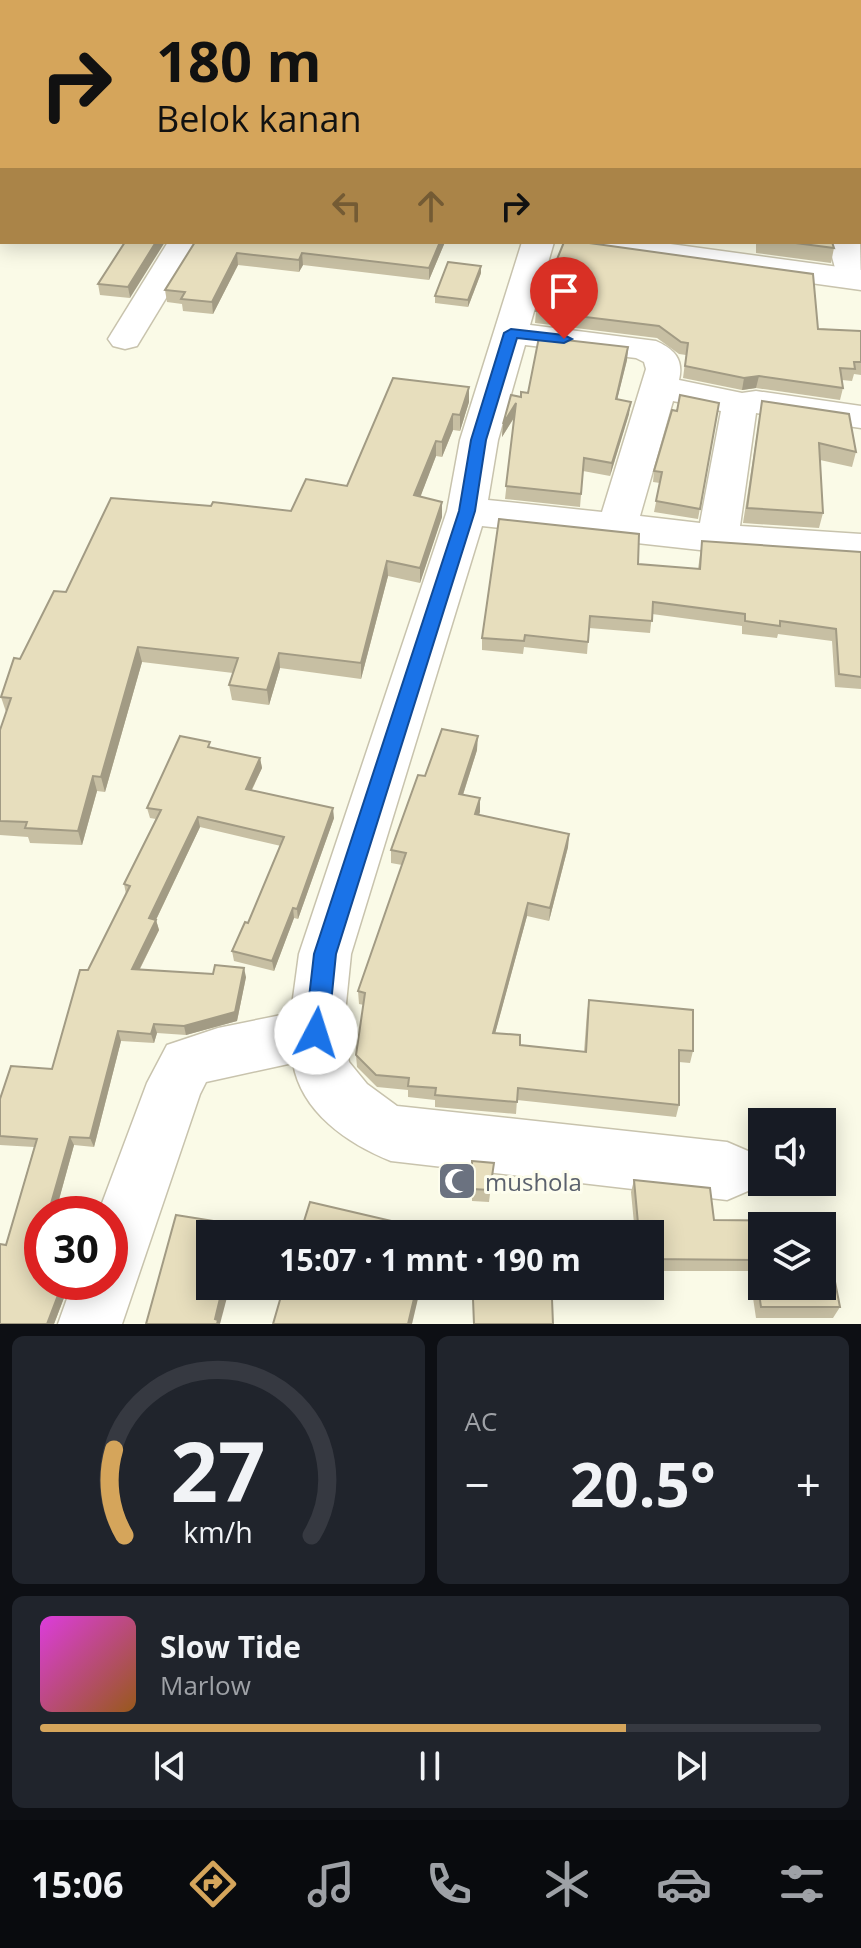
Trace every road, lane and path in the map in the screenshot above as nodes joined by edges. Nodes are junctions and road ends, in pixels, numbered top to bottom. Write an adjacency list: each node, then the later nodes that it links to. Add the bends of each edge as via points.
1 (183, 244): 8 (street)
2 (537, 244): 7 (street)
3 (614, 244): 5 (street)
4 (845, 244): 6 (street)
5 (669, 248): 6 (street)
6 (858, 280)
7 (511, 333): 9 (street, via 644,348 660,356 664,369); 12 (street, via 479,440)
8 (125, 339)
9 (658, 387): 10 (street); 13 (street)
10 (742, 404): 11 (street, via 770,403); 14 (street)
11 (861, 417)
12 (467, 511): 13 (street); 16 (street, via 325,954)
13 (617, 527): 14 (street)
14 (718, 538): 15 (street)
15 (861, 548)
16 (316, 1033): 17 (street, via 323,1073 357,1112 391,1133); 18 (street, via 187,1063)
17 (727, 1171)
18 (128, 1215)
19 (98, 1300): 20 (street)
20 (90, 1324)

